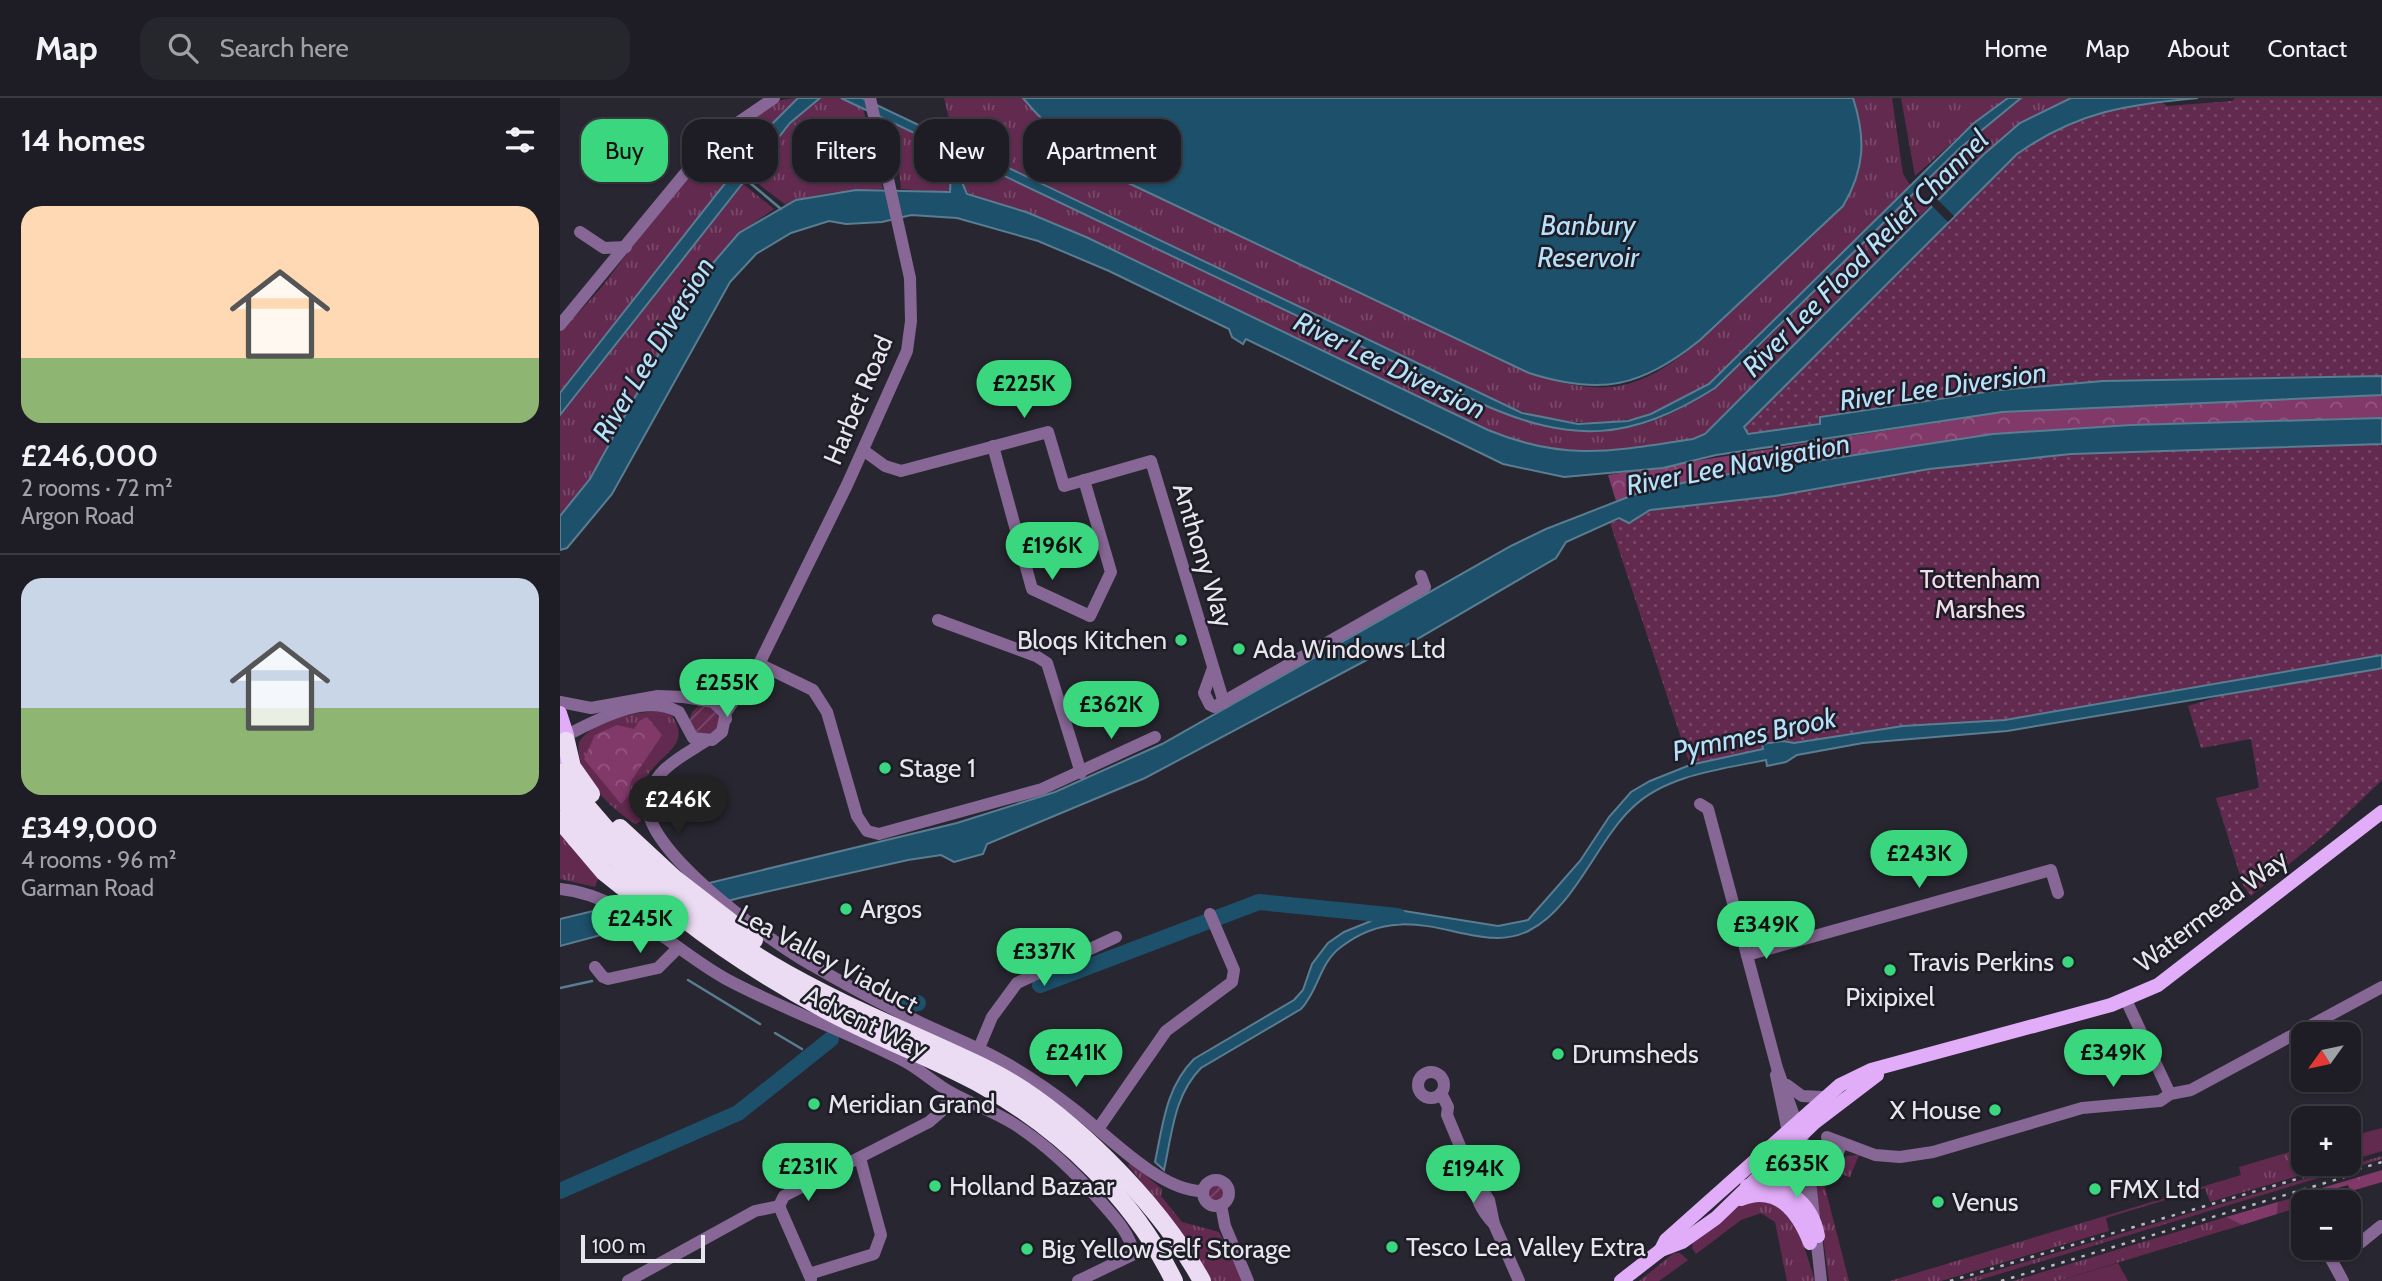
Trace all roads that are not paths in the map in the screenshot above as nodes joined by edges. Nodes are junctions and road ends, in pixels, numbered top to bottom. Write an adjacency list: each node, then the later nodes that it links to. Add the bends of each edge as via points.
1 (774, 98): 4 (street, via 720,135)
2 (871, 100): 7 (street, Harbet Road, via 902,232 912,303 910,336 901,366)
3 (580, 232): 4 (street, via 604,248)
4 (626, 247): 5 (street)
5 (560, 325)
6 (993, 446): 7 (street, via 901,471); 8 (street, via 1048,432 1064,486); 8 (street, via 1032,589 1090,616 1111,572)
7 (863, 450): 11 (street, Harbet Road)
8 (1084, 480): 9 (street, Anthony Way, via 1152,461 1213,668 1204,693 1214,707 1425,587)
9 (1421, 576)
10 (938, 620): 24 (street, via 1047,663)
11 (759, 664): 12 (street, Harbet Road); 24 (street, via 813,690 825,704 857,816 867,831 888,833 941,819)
12 (738, 696): 13 (street, via 719,704); 16 (street, Harbet Road)
13 (711, 701): 14 (street, via 658,695 579,708); 16 (street); 17 (street, via 695,703)
14 (560, 702)
15 (560, 713): 19 (main road)
16 (726, 719): 20 (street, via 722,732)
17 (685, 724): 19 (street, via 684,716 671,708 643,707 615,713); 20 (street, via 694,738); 21 (street)
18 (1156, 737): 24 (street)
19 (567, 738): 22 (main road); 29 (highway, via 572,767 582,782 629,838)
20 (706, 741): 21 (street)
21 (684, 751): 29 (street, via 658,775 648,805 653,831)
22 (560, 760)
23 (560, 773): 34 (highway, Lea Valley Viaduct, via 624,850)
24 (1082, 773)
25 (560, 796): 34 (highway, Lea Valley Viaduct, via 623,867)
26 (1704, 807): 35 (street)
27 (2381, 810): 38 (main road, Watermead Way, via 2174,976)
28 (560, 820): 34 (highway, via 604,872 627,891)
29 (679, 873): 34 (highway); 40 (street, via 807,962 913,1019)
30 (560, 889): 34 (street, Advent Way, via 588,894 654,931)
31 (2058, 893): 35 (street, via 2051,870)
32 (1211, 917): 49 (street, via 1234,971 1232,982 1166,1031)
33 (1116, 937): 40 (street, via 1017,984 992,1017)
34 (709, 939): 36 (street, via 646,971 608,979); 39 (highway, Lea Valley Viaduct, via 770,964); 39 (highway, via 760,982); 45 (street, Advent Way, via 711,970 778,1006 907,1063)
35 (1747, 955): 43 (street)
36 (595, 967)
37 (2382, 987): 46 (street, via 2191,1090)
38 (2126, 1000): 42 (main road, Watermead Way); 46 (street)
39 (830, 1004): 41 (highway, Lea Valley Viaduct)
40 (979, 1048): 49 (street, via 1056,1095)
41 (927, 1050): 61 (highway, via 986,1069 1057,1114 1100,1152); 72 (highway, via 1012,1103 1080,1157 1125,1205)
42 (1896, 1064): 48 (main road, Watermead Way, via 1855,1076); 50 (main road, Watermead Way)
43 (1777, 1068): 44 (street); 50 (street, via 1779,1097)
44 (1784, 1082): 48 (street, via 1802,1096); 50 (street)
45 (951, 1093): 53 (street, via 939,1115); 71 (street, Advent Way, via 1012,1123 1063,1162 1127,1233 1134,1254)
46 (2170, 1094): 52 (street, via 2160,1101 2082,1108 1917,1155 1875,1155)
47 (1437, 1095): 76 (street, via 1473,1177 1479,1202)
48 (1822, 1097): 50 (main road, Watermead Way)
49 (1098, 1129): 56 (street, via 1168,1182)
50 (1795, 1130): 55 (main road); 57 (street); 62 (main road); 64 (street, via 1807,1153)
51 (1827, 1138): 52 (street)
52 (1842, 1143): 54 (street)
53 (860, 1158): 60 (street, via 784,1196); 69 (street, via 881,1235 879,1247 874,1254)
54 (1834, 1161)
55 (1753, 1185): 57 (main road, via 1778,1187); 59 (main road); 62 (main road, via 1735,1190)
56 (1202, 1191): 58 (street, via 1206,1202); 58 (street, via 1212,1180 1223,1182 1229,1192)
57 (1803, 1203): 64 (main road, via 1813,1219)
58 (1221, 1205): 75 (street)
59 (1731, 1205): 64 (main road, via 1753,1195 1769,1195 1799,1216); 66 (main road, via 1682,1242)
60 (779, 1206): 69 (street); 70 (street, via 755,1211)
61 (1147, 1206): 73 (highway); 74 (highway)
62 (1703, 1210): 66 (main road, via 1666,1240)
63 (2381, 1226): 65 (street)
64 (1814, 1239): 68 (street)
65 (2361, 1242)
66 (1661, 1251): 77 (main road)
67 (2332, 1260): 78 (street)
68 (1821, 1275)
69 (810, 1277)
70 (628, 1281)
71 (1078, 1281)
72 (1174, 1281)
73 (1190, 1281)
74 (1202, 1281)
75 (1248, 1281)
76 (1519, 1281)
77 (1621, 1281)
78 (2343, 1281)

